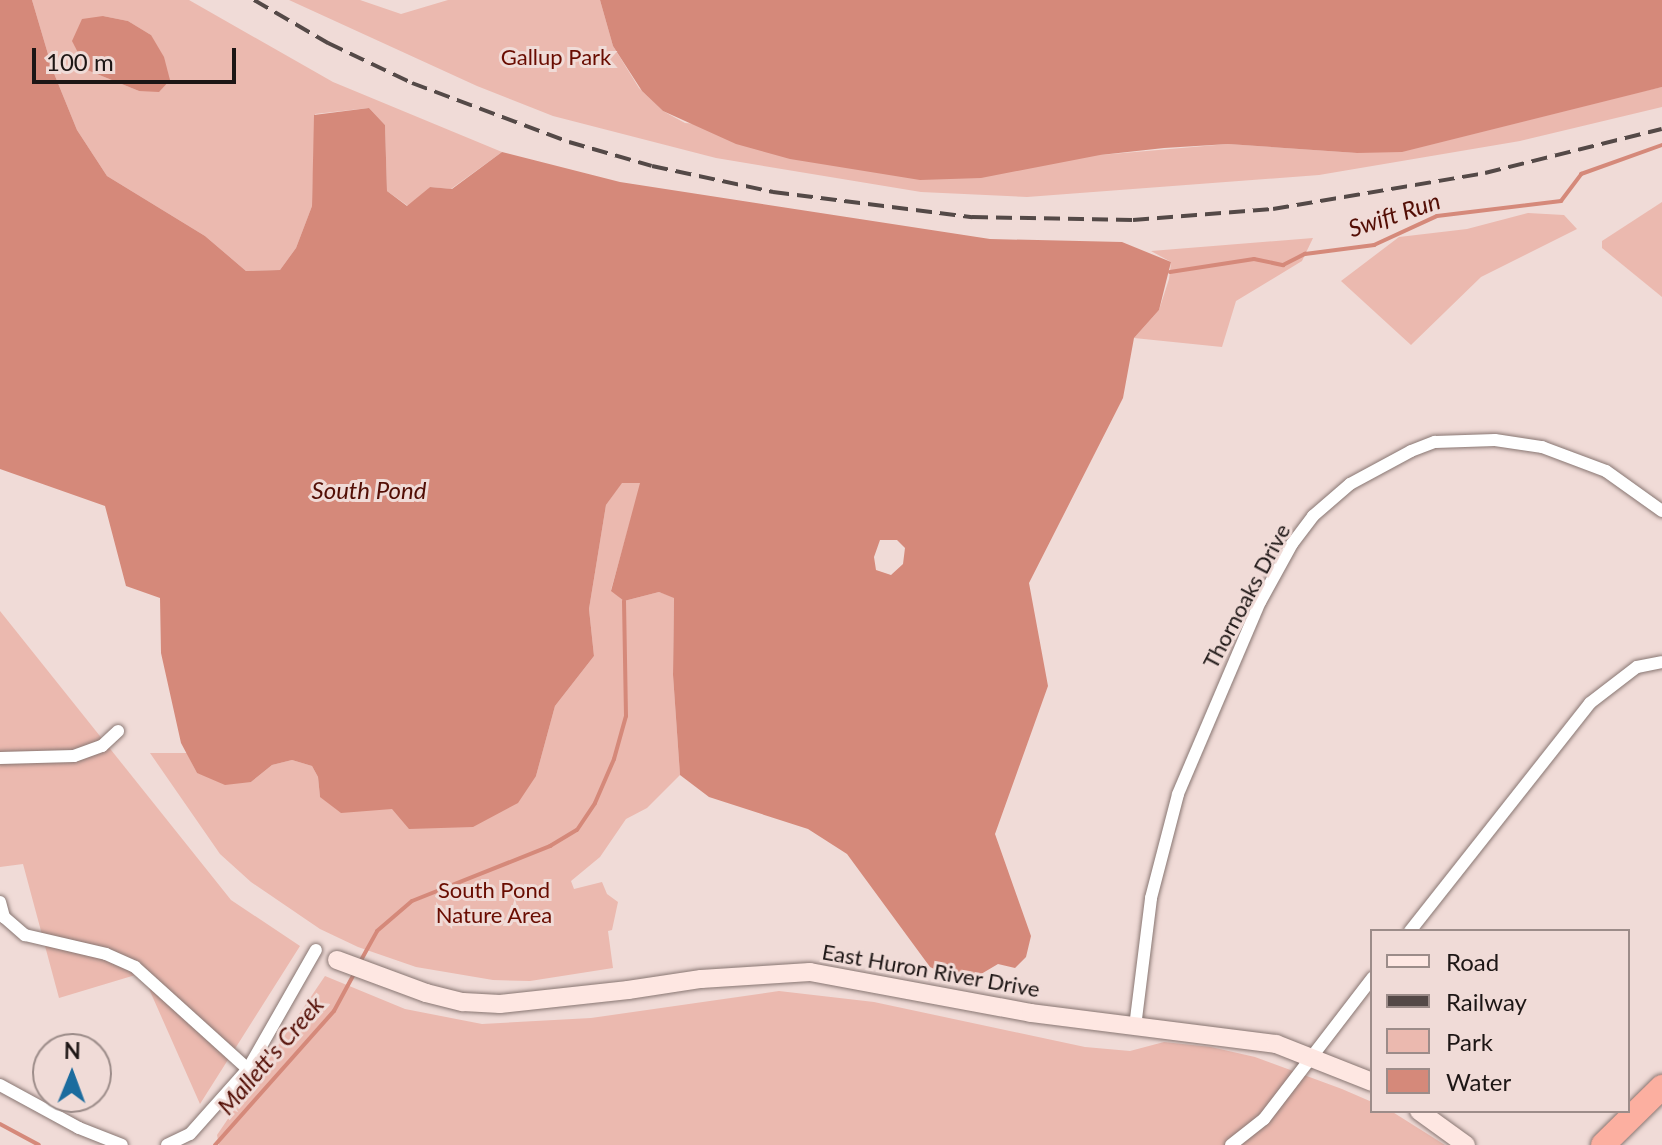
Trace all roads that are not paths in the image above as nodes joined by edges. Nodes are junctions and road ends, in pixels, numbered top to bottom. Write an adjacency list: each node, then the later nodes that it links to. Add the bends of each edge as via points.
1 (1662, 511): 10 (street, Thornoaks Drive, via 1593,466 1542,447 1495,440 1435,442 1411,451 1350,484 1313,516 1260,602 1178,794 1151,898)
2 (1662, 662): 6 (street, via 1637,667 1590,703)
3 (118, 731): 4 (street, via 102,746 74,756)
4 (0, 758)
5 (0, 902): 12 (street, via 4,917 25,935 106,954 135,967)
6 (1412, 929)
7 (316, 950): 12 (street)
8 (337, 960): 10 (main road, East Huron River Drive, via 463,1002 500,1004 701,979 810,972)
9 (1370, 981): 11 (street)
10 (1135, 1027): 11 (main road, East Huron River Drive, via 1231,1036)
11 (1310, 1056): 13 (main road, East Huron River Drive); 19 (street, via 1264,1119)
12 (248, 1069): 18 (street, via 190,1134)
13 (1370, 1081)
14 (0, 1085): 17 (street)
15 (1662, 1087): 21 (highway)
16 (1422, 1113): 20 (main road)
17 (122, 1145)
18 (167, 1145)
19 (1231, 1145)
20 (1466, 1145)
21 (1603, 1145)

